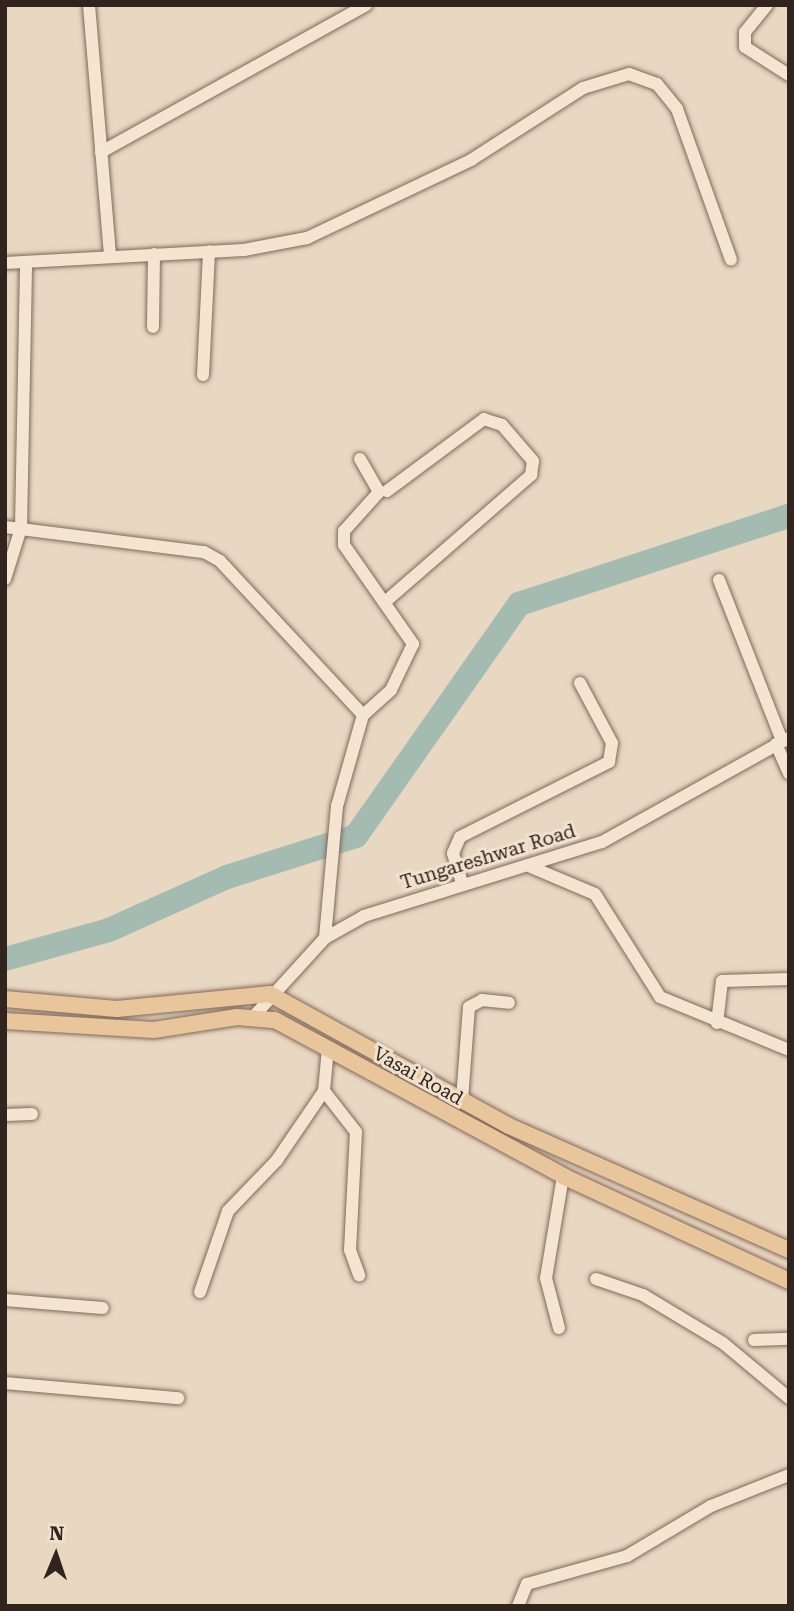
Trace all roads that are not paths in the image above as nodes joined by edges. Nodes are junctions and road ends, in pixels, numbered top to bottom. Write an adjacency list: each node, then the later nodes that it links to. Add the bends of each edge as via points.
1 (89, 5): 5 (street)
2 (366, 5): 5 (street)
3 (767, 5): 4 (street, via 745,32 745,47 750,56)
4 (789, 75)
5 (101, 152): 8 (street)
6 (209, 251): 7 (street); 9 (street, via 307,238 354,220 471,160 583,88 629,74 657,84 677,108); 13 (street)
7 (154, 254): 8 (street); 12 (street)
8 (110, 256): 10 (street)
9 (730, 260)
10 (26, 262): 11 (street); 14 (street)
11 (5, 263)
12 (153, 327)
13 (203, 375)
14 (12, 449): 18 (street)
15 (360, 459): 21 (street, via 379,492 344,531 344,545)
16 (387, 491): 21 (street, via 484,419 502,425 533,461 531,475)
17 (5, 527): 18 (street)
18 (21, 528): 19 (street); 23 (street, via 187,548 220,561)
19 (5, 579)
20 (719, 580): 24 (street)
21 (385, 602): 23 (street, via 411,638 413,656 391,690)
22 (580, 683): 27 (street, via 612,743 608,762 460,837 453,853)
23 (363, 715): 28 (street, via 337,806 326,873)
24 (782, 741): 25 (street); 26 (street, Tungareshwar Road, via 612,837)
25 (788, 767)
26 (531, 867): 27 (street, Tungareshwar Road); 35 (street, via 595,894 660,997)
27 (462, 883): 28 (street, Tungareshwar Road, via 364,916)
28 (325, 939): 30 (street, Tungareshwar Road)
29 (789, 979): 35 (street, via 722,981)
30 (271, 994): 31 (main road, via 117,1009); 33 (street, Tungareshwar Road); 39 (main road, Vasai Road)
31 (5, 999)
32 (509, 1003): 39 (street, via 482,1000 469,1007)
33 (254, 1016): 34 (main road, via 154,1030); 36 (main road, Vasai Road)
34 (5, 1021)
35 (717, 1023): 37 (street)
36 (328, 1048): 38 (street); 42 (main road, Vasai Road)
37 (789, 1050)
38 (324, 1091): 44 (street, via 356,1132 350,1250); 47 (street, via 277,1160 228,1212)
39 (462, 1100): 43 (main road, Vasai Road)
40 (32, 1114): 41 (street)
41 (5, 1115)
42 (563, 1176): 46 (main road, Vasai Road); 50 (street, via 546,1278)
43 (789, 1250)
44 (359, 1275)
45 (596, 1279): 55 (street, via 643,1295 723,1343)
46 (789, 1281)
47 (200, 1292)
48 (5, 1300): 49 (street)
49 (103, 1307)
50 (559, 1328)
51 (789, 1339): 52 (street)
52 (754, 1340)
53 (5, 1383): 54 (street)
54 (178, 1398)
55 (789, 1398)
56 (789, 1475): 57 (street, via 712,1506 627,1556 527,1584)
57 (518, 1606)

